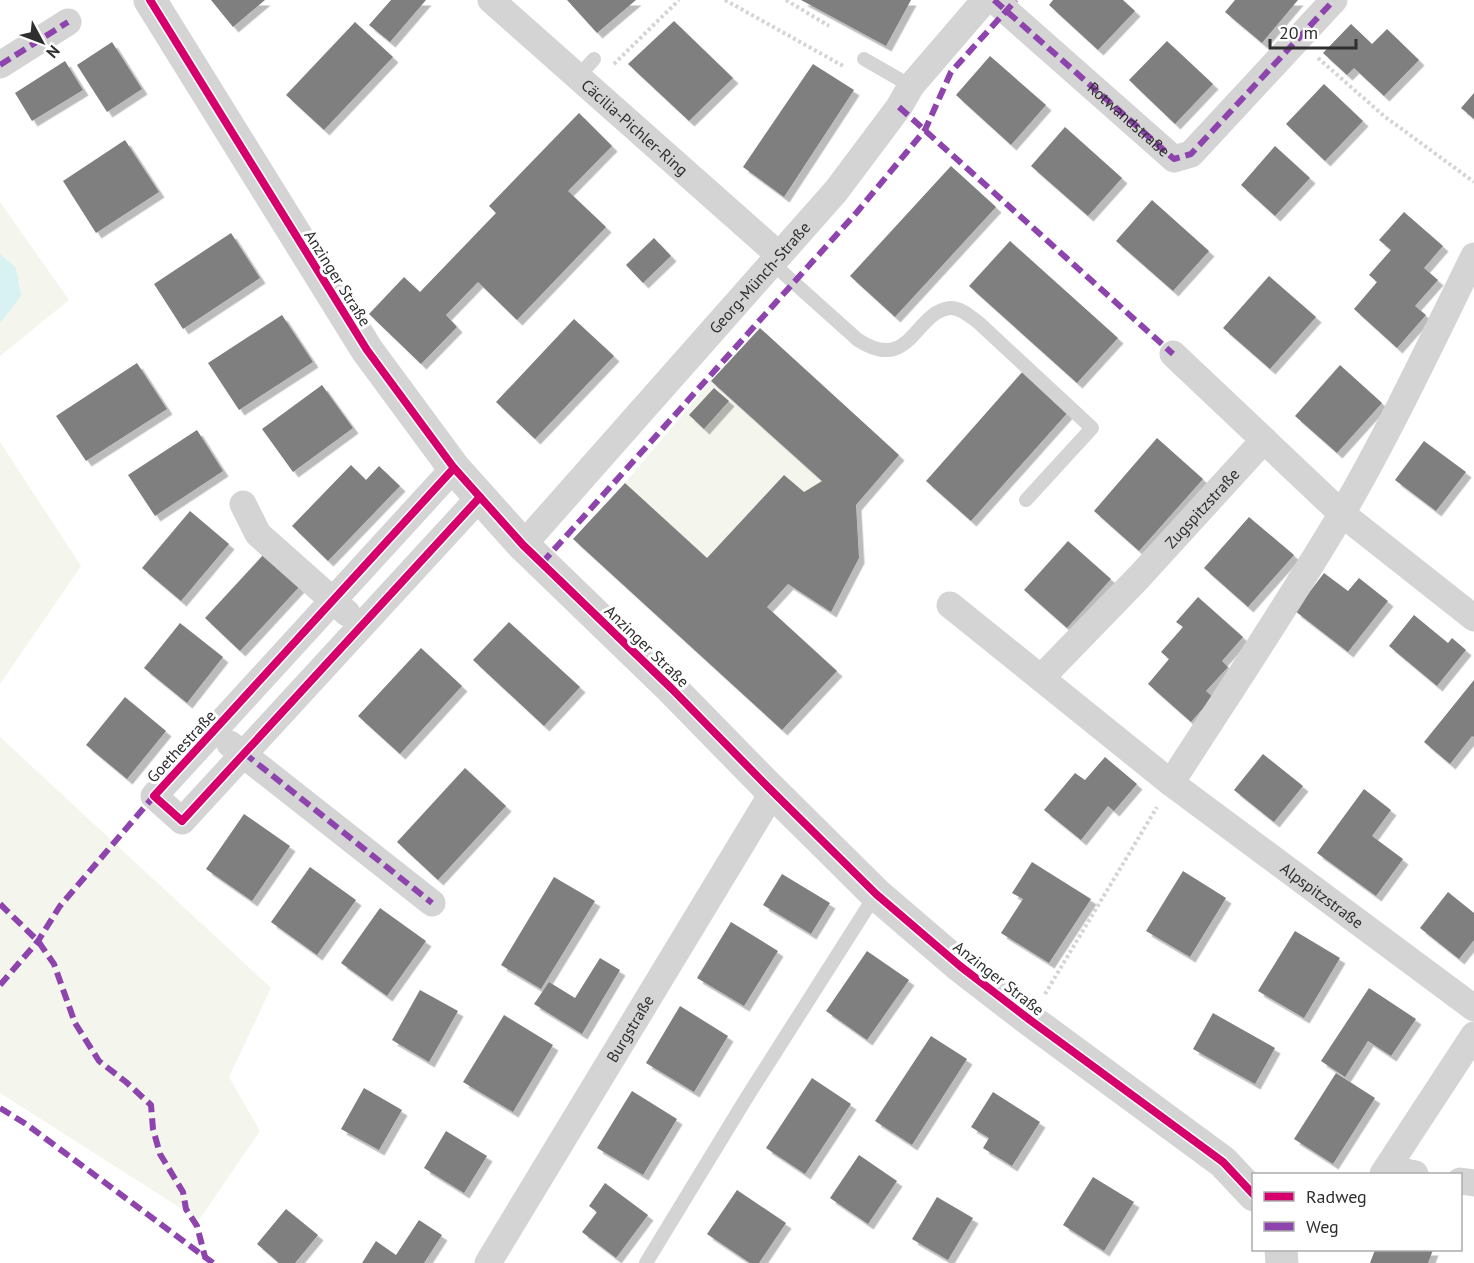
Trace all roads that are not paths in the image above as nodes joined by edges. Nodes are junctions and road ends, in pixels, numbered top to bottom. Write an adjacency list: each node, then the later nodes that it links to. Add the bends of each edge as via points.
1 (150, 0): 14 (street, Anzinger Straße, via 367,350)
2 (491, 0): 11 (street, Cäcilia-Pichler-Ring, via 587,74)
3 (985, 0): 9 (street, Georg-Münch-Straße)
4 (994, 0): 5 (street, Rotwandstraße, via 1174,159 1191,154)
5 (1334, 0)
6 (68, 22): 8 (street)
7 (864, 59): 9 (lane)
8 (0, 65)
9 (911, 86): 11 (street, Georg-Münch-Straße, via 836,190)
10 (1474, 256): 18 (street, via 1404,399)
11 (775, 259): 16 (lane, via 870,348 896,348 938,312 952,307 963,312 1092,428); 19 (street, Georg-Münch-Straße)
12 (1173, 354): 13 (street)
13 (1264, 440): 18 (street); 24 (street, Zugspitzstraße)
14 (454, 468): 15 (street, Anzinger Straße); 20 (street, Goethestraße)
15 (480, 497): 19 (street, Anzinger Straße); 23 (street, Goethestraße)
16 (1026, 500)
17 (243, 504): 20 (street, via 258,534)
18 (1341, 513): 22 (street); 27 (street)
19 (523, 545): 28 (street, Anzinger Straße)
20 (333, 600): 23 (street); 25 (street, Goethestraße)
21 (950, 605): 24 (street, Alpspitzstraße)
22 (1474, 618)
23 (362, 625): 26 (street, Goethestraße)
24 (1041, 678): 27 (street, Alpspitzstraße)
25 (213, 732): 26 (street, Goethestraße); 26 (street, Goethestraße, via 154,796 182,821)
26 (244, 753): 30 (street, Goethestraße)
27 (1171, 783): 31 (street, Alpspitzstraße)
28 (773, 792): 29 (street, Anzinger Straße); 36 (street, Burgstraße)
29 (876, 894): 35 (street, Anzinger Straße, via 960,966 1223,1162); 37 (lane)
30 (432, 903)
31 (1474, 1008)
32 (1474, 1035): 33 (street)
33 (1385, 1171): 34 (street)
34 (1405, 1173)
35 (1252, 1193)
36 (488, 1263)
37 (646, 1263)

